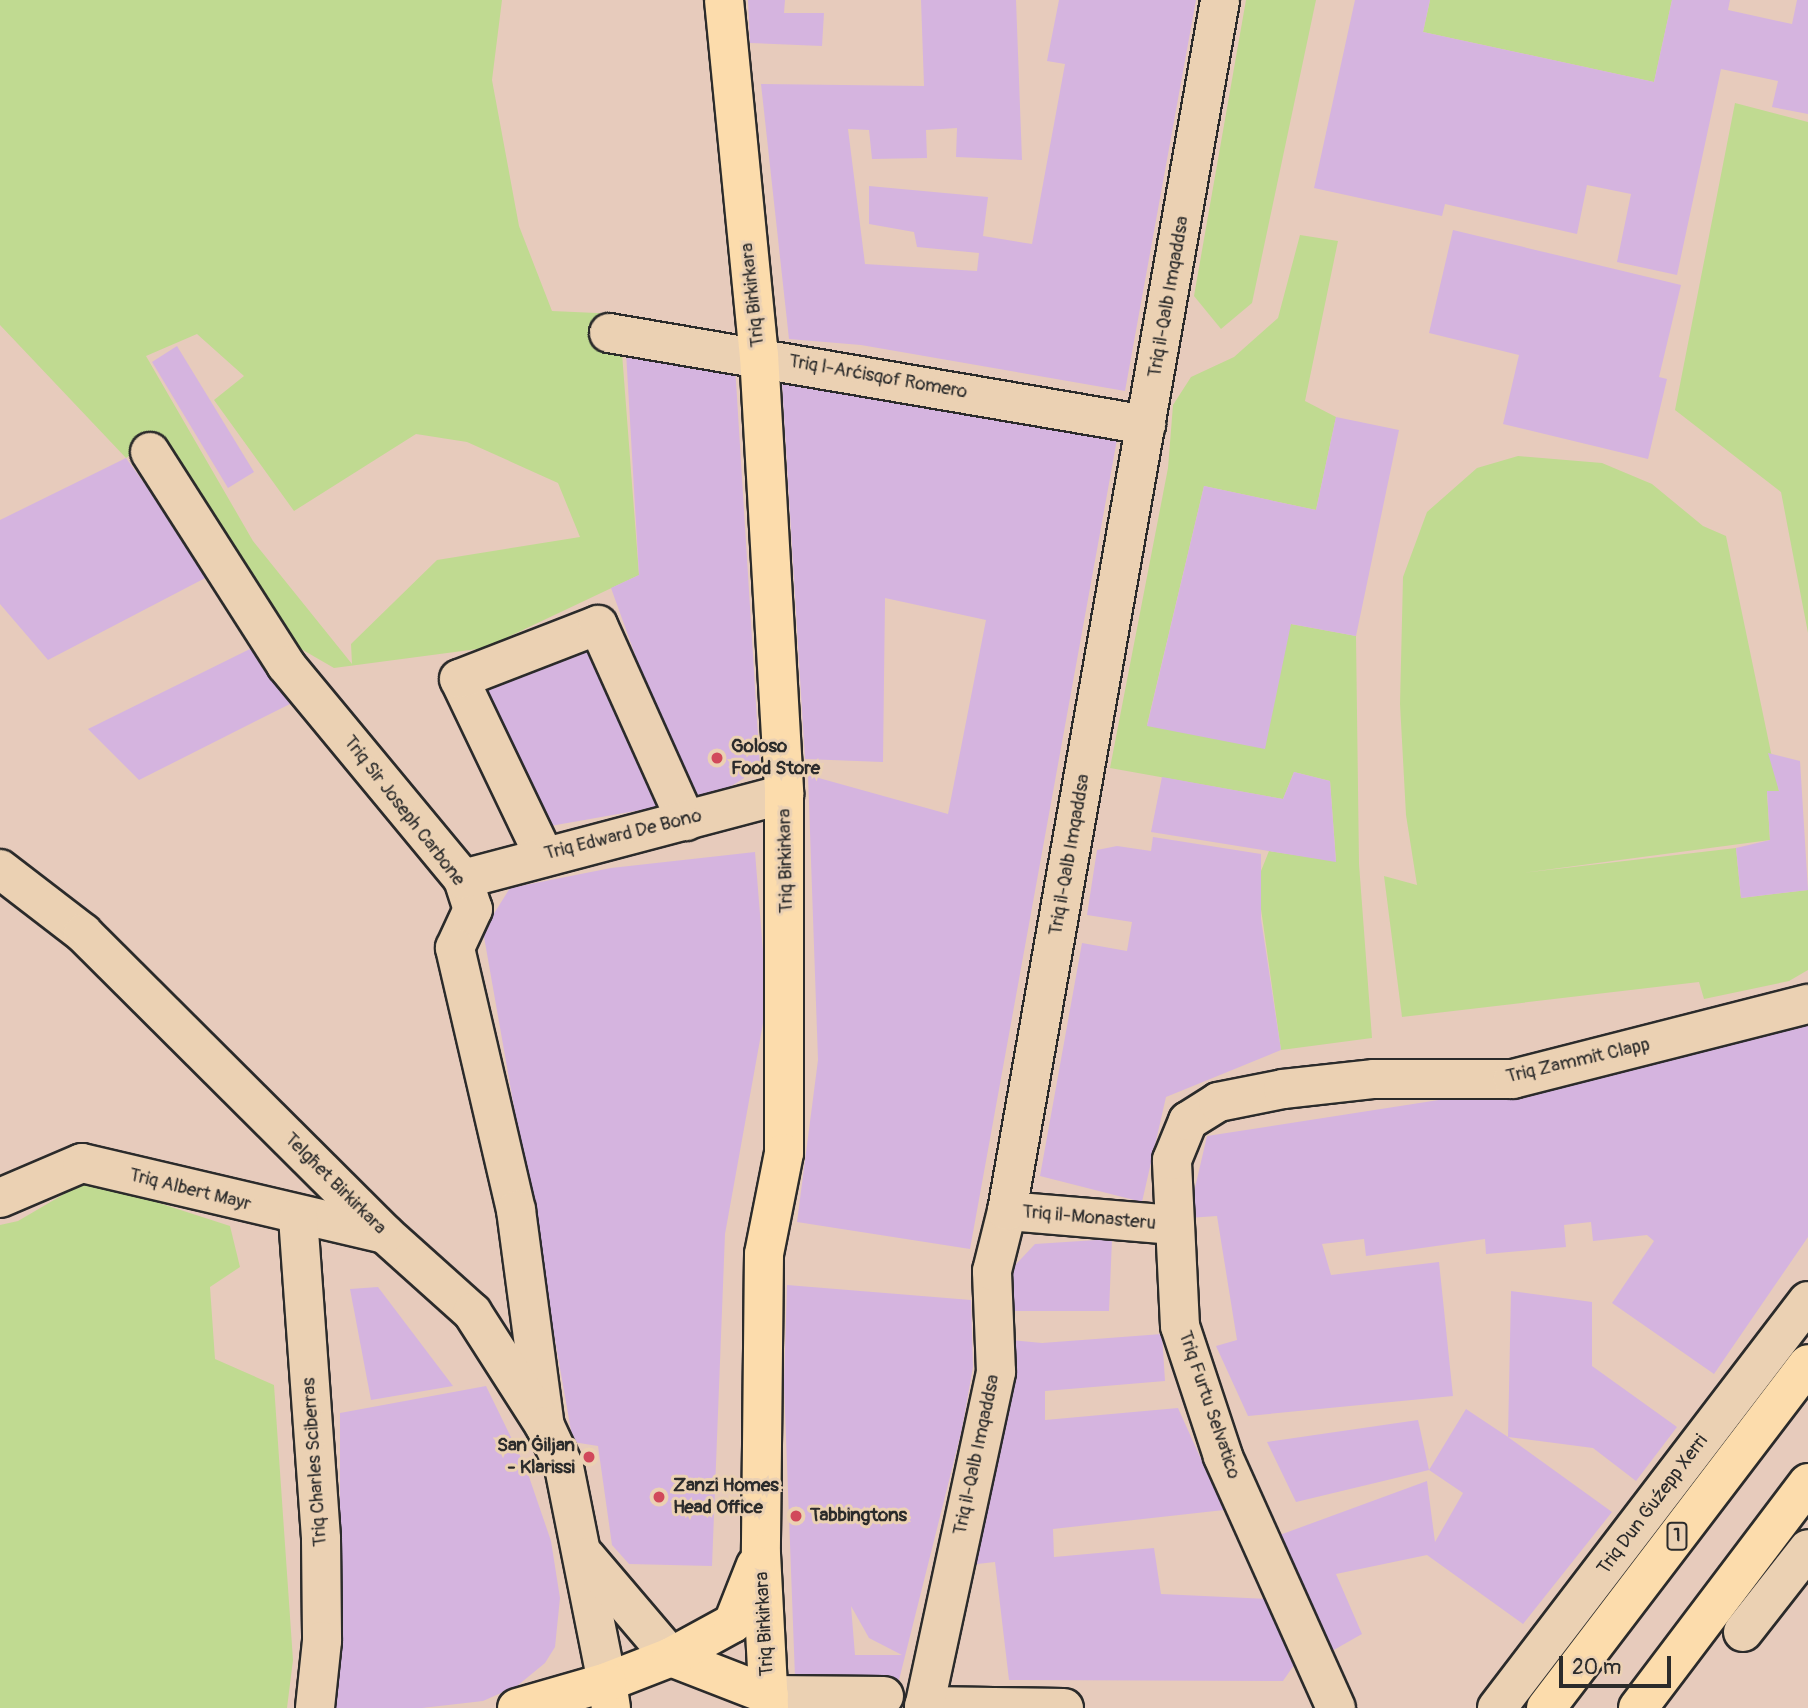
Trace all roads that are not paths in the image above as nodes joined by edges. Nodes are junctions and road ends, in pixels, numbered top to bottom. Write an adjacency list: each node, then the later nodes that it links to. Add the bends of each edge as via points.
1 (724, 0): 4 (main road, Triq Birkirkara)
2 (1220, 0): 5 (street, Triq il-Qalb Imqaddsa)
3 (609, 332): 4 (street, Triq l-Arćisqof Romero)
4 (759, 355): 5 (street, Triq l-Arćisqof Romero); 7 (main road, Triq Birkirkara)
5 (1146, 425): 15 (street, Triq il-Qalb Imqaddsa)
6 (150, 452): 11 (street, Triq Sir Joseph Carbone, via 286,665)
7 (785, 794): 8 (street, Triq Edward De Bono); 24 (main road, Triq Birkirkara, via 784,1153 764,1254)
8 (686, 821): 9 (street, Triq Edward De Bono); 9 (street, via 598,625 459,679)
9 (543, 854): 11 (street, Triq Edward De Bono)
10 (0, 869): 18 (street, Telgħet Birkirkara, via 83,933)
11 (463, 879): 21 (street, Triq Sir Joseph Carbone, via 473,909 456,948 516,1210)
12 (1808, 1004): 13 (street, Triq Zammit Clapp, via 1513,1079 1374,1079)
13 (1219, 1102): 17 (street, Triq Furtu Selvatico, via 1188,1121 1172,1160)
14 (0, 1198): 16 (street, Triq Albert Mayr, via 82,1163)
15 (1007, 1211): 17 (street, Triq il-Monasteru); 32 (street, Triq il-Qalb Imqaddsa, via 992,1271 996,1372)
16 (298, 1217): 18 (street, Triq Albert Mayr); 34 (street, Triq Charles Sciberras, via 321,1539 323,1642)
17 (1172, 1225): 37 (street, Triq Furtu Selvatico, via 1180,1326 1223,1456)
18 (385, 1234): 21 (street, Telgħet Birkirkara, via 472,1311)
19 (1808, 1301): 31 (street, Triq Dun Ǵuźepp Xerri)
20 (1808, 1364): 38 (main road, 1)
21 (545, 1426): 25 (street, Telgħet Birkirkara, via 564,1467)
22 (1808, 1483): 33 (main road)
23 (1808, 1549): 26 (street)
24 (761, 1554): 27 (main road, Triq Birkirkara, via 733,1623); 30 (main road, Triq Birkirkara)
25 (586, 1557): 27 (street, Telgħet Birkirkara); 28 (street, Telgħet Birkirkara)
26 (1743, 1632)
27 (671, 1657): 28 (main road, Triq Birkirkara); 30 (main road, Triq Birkirkara)
28 (609, 1695): 35 (main road, Triq Birkirkara)
29 (884, 1696): 30 (street)
30 (769, 1702)
31 (1510, 1704)
32 (924, 1707): 36 (street)
33 (1642, 1707)
34 (316, 1708)
35 (517, 1708)
36 (1064, 1708)
37 (1336, 1708)
38 (1546, 1708)

